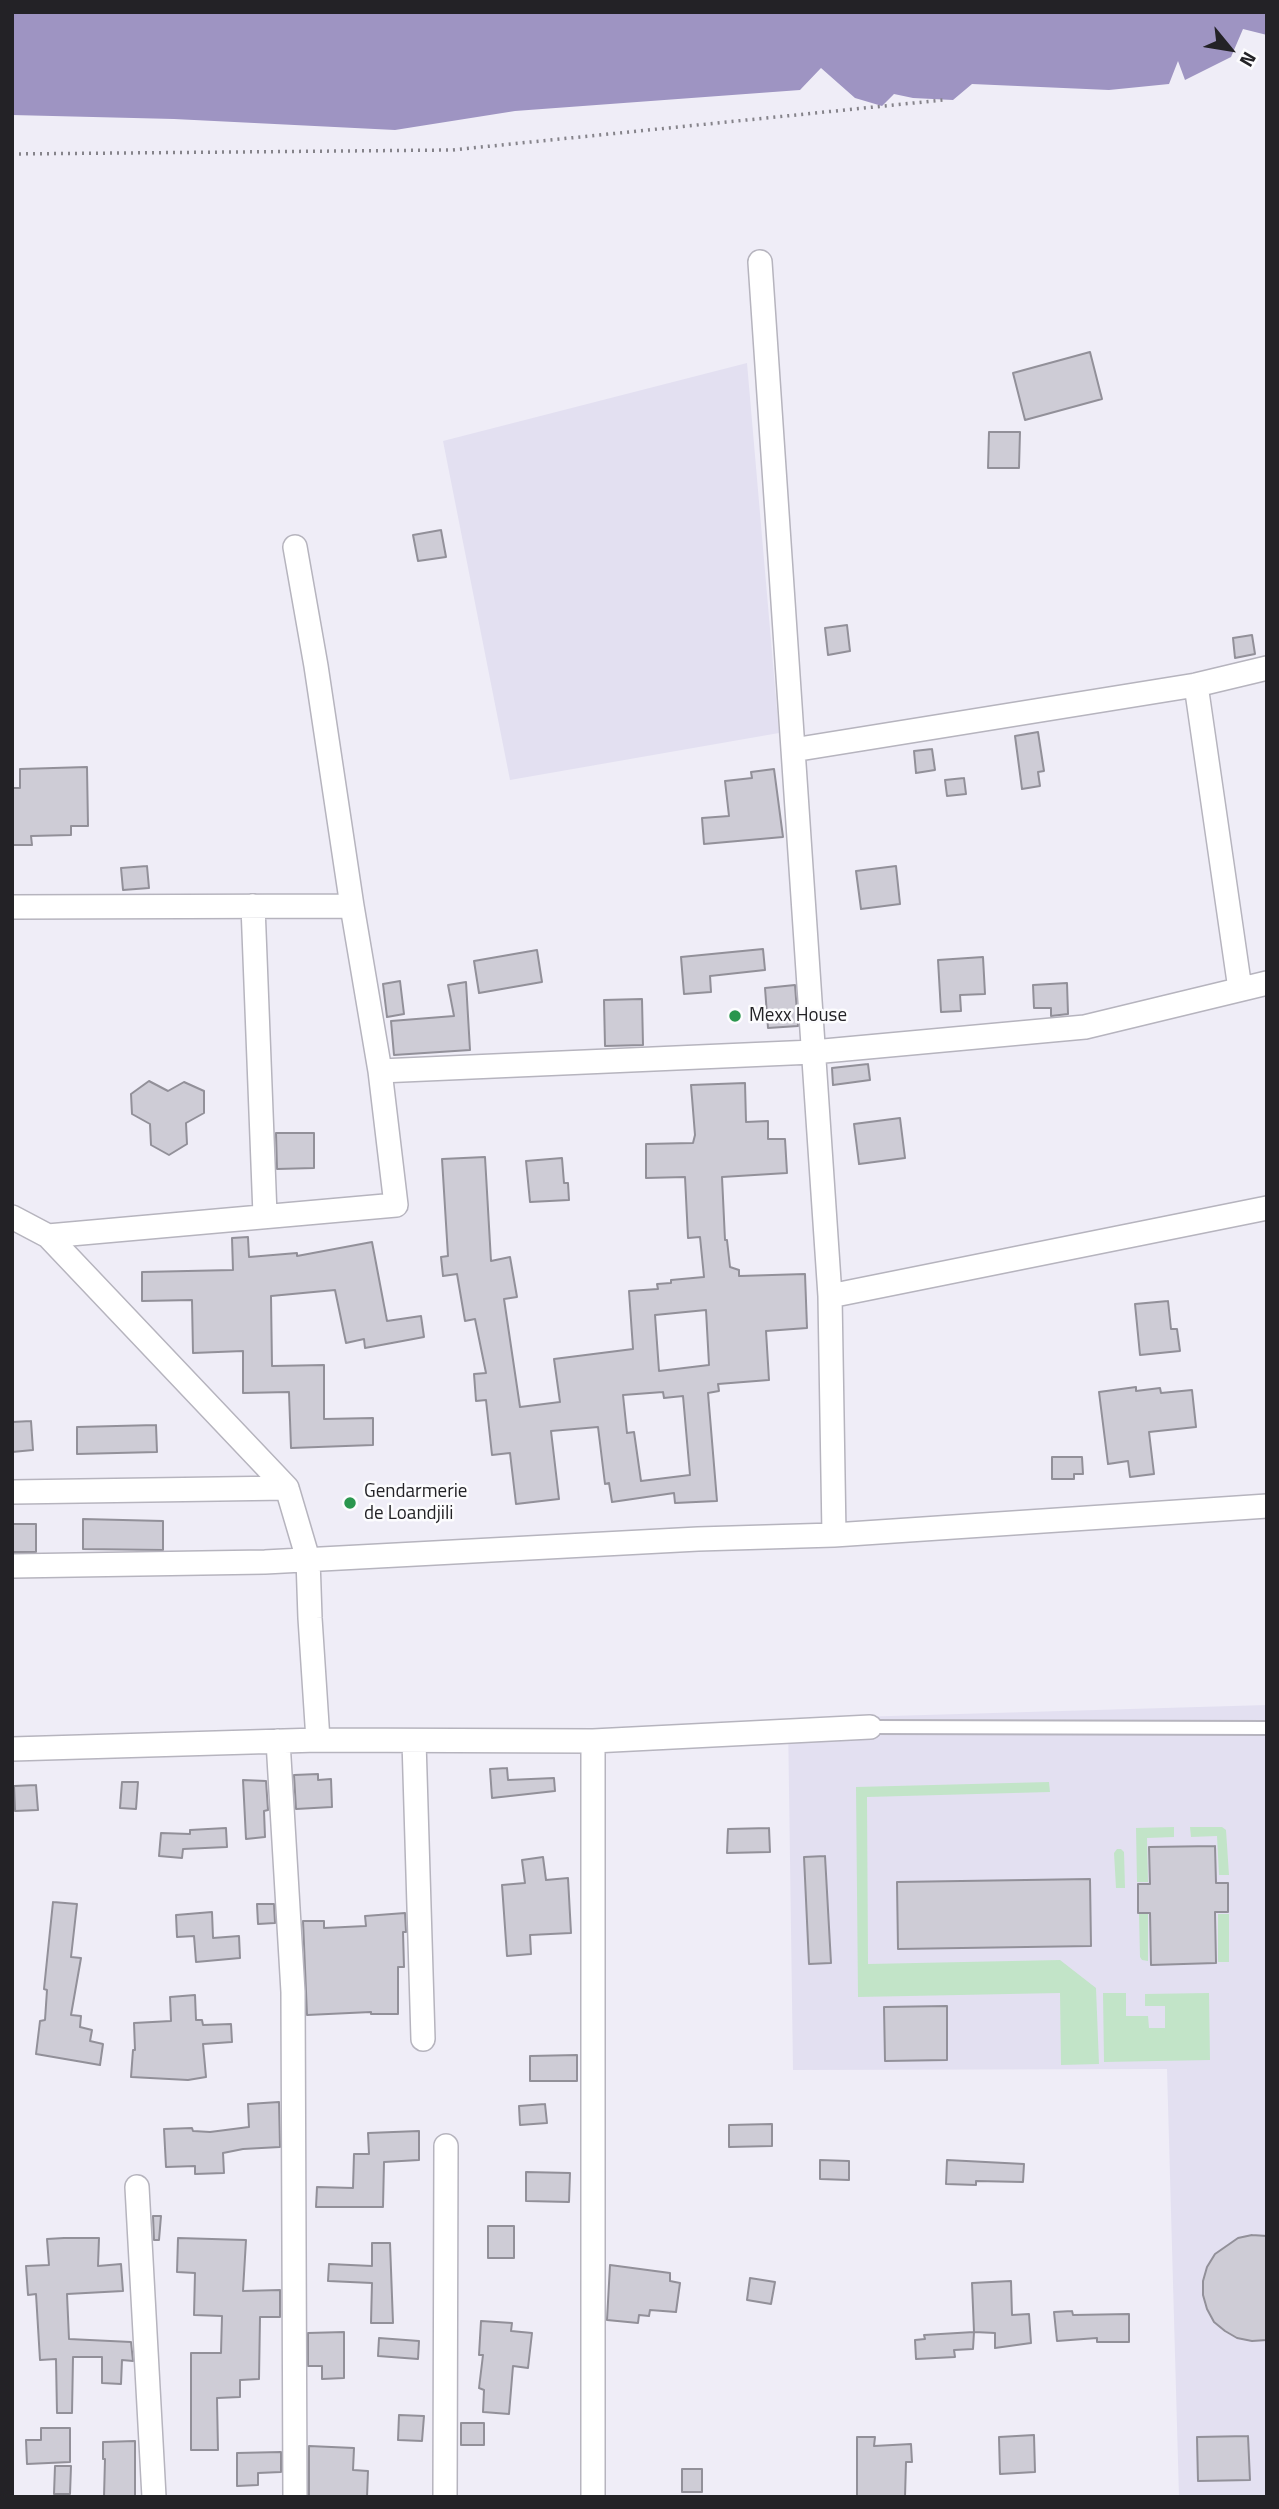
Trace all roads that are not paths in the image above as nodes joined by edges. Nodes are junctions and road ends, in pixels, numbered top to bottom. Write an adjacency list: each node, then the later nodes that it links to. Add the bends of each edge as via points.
1 (760, 262): 5 (street)
2 (295, 547): 7 (street)
3 (1267, 668): 4 (street)
4 (1196, 685): 5 (street); 10 (street)
5 (793, 750): 11 (street)
6 (253, 906): 7 (street); 8 (street); 14 (street)
7 (352, 906): 12 (street)
8 (12, 907)
9 (1267, 983): 10 (street)
10 (1240, 989): 11 (street, via 1085,1027)
11 (813, 1052): 12 (street); 17 (street)
12 (380, 1071): 14 (street, via 396,1205)
13 (1267, 1208): 17 (street)
14 (265, 1215): 16 (street)
15 (12, 1217): 16 (street)
16 (47, 1236): 18 (street)
17 (830, 1296): 21 (street)
18 (287, 1488): 19 (street); 22 (street)
19 (12, 1492)
20 (1267, 1506): 21 (street)
21 (834, 1535): 22 (street)
22 (309, 1559): 23 (street); 26 (street)
23 (12, 1566)
24 (870, 1727): 25 (lane); 29 (street)
25 (1267, 1728)
26 (318, 1740): 27 (street); 28 (street)
27 (278, 1741): 30 (street); 35 (street, via 293,1992)
28 (414, 1741): 29 (street); 31 (street)
29 (593, 1741): 37 (street)
30 (12, 1749)
31 (423, 2039)
32 (446, 2146): 36 (street)
33 (137, 2187): 34 (street)
34 (154, 2497)
35 (295, 2497)
36 (445, 2497)
37 (593, 2497)

